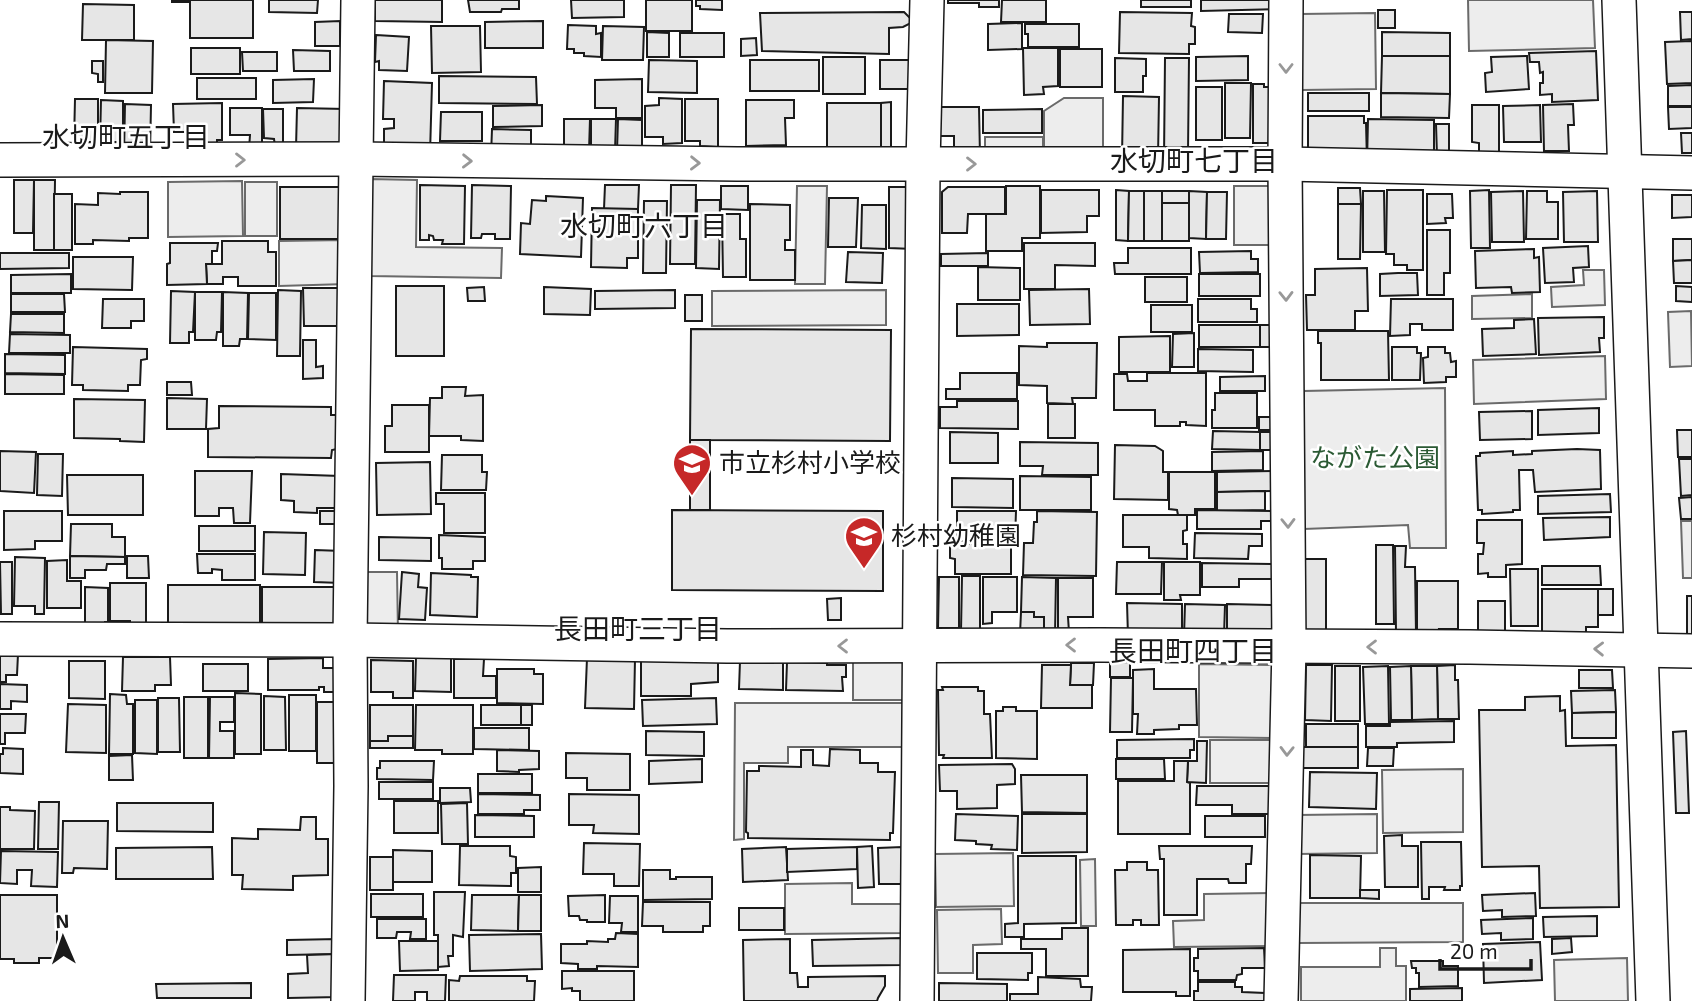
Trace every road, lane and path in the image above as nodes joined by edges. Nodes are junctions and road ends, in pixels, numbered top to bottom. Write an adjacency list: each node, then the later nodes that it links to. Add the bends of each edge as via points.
1 (358, 0): 5 (street)
2 (928, 0): 7 (street)
3 (1286, 0): 8 (street, one-way to 8)
4 (1619, 0): 9 (street)
5 (356, 159): 6 (street, one-way to 5); 7 (street, one-way to 7); 12 (street)
6 (0, 160)
7 (923, 164): 8 (street, one-way to 8); 13 (street)
8 (1285, 164): 9 (street); 14 (street, one-way to 14)
9 (1625, 172): 10 (street); 15 (street)
10 (1692, 173)
11 (0, 639): 12 (street)
12 (351, 640): 13 (street, one-way to 12); 17 (street)
13 (920, 646): 14 (street, one-way to 13); 18 (street)
14 (1289, 646): 15 (street, one-way to 14); 19 (street, one-way to 19)
15 (1642, 649): 16 (street); 20 (street)
16 (1692, 651)
17 (348, 1001)
18 (917, 1001)
19 (1280, 1001)
20 (1653, 1001)

